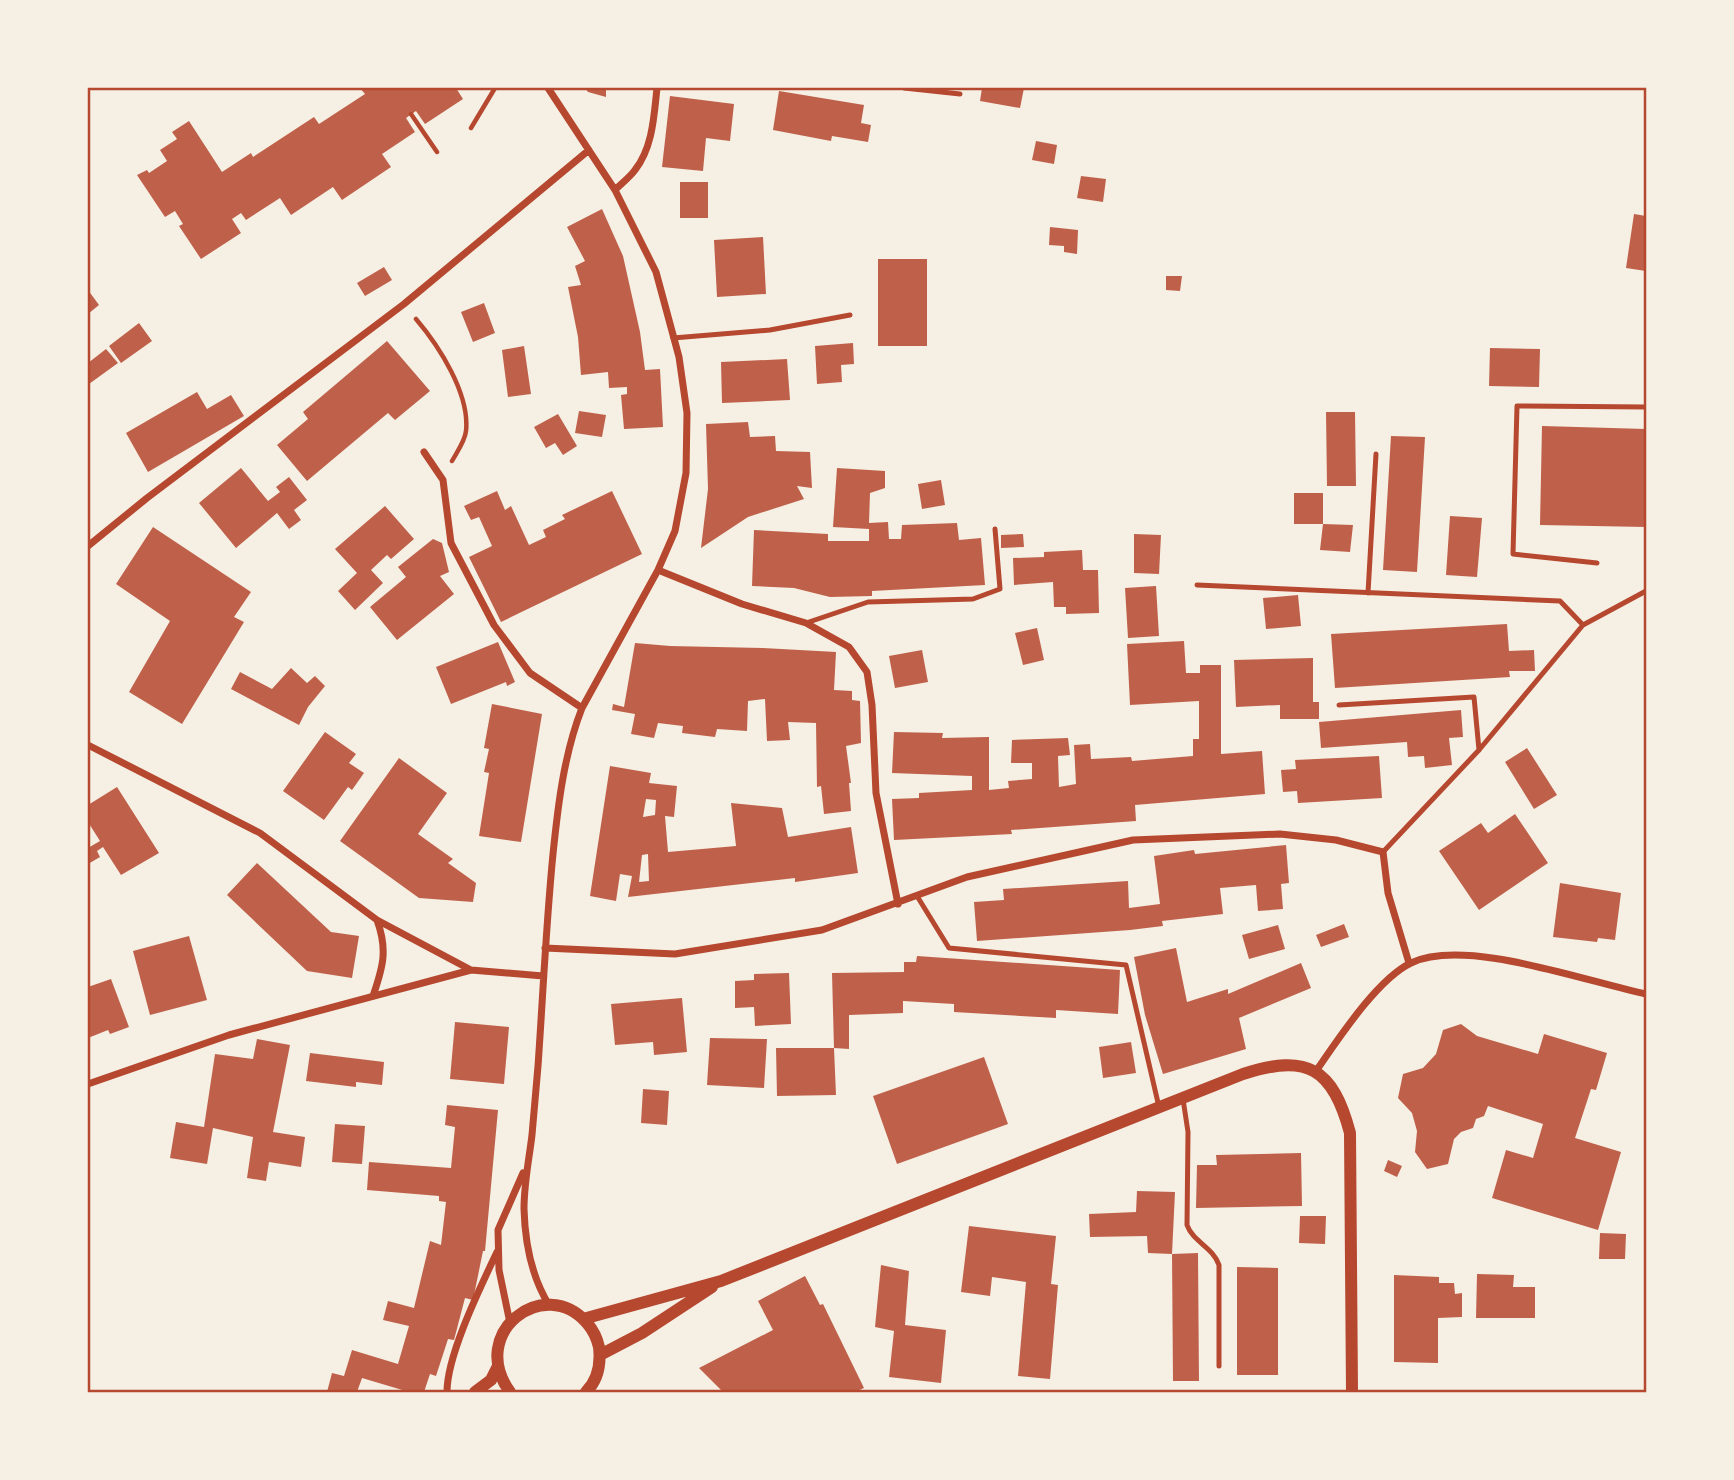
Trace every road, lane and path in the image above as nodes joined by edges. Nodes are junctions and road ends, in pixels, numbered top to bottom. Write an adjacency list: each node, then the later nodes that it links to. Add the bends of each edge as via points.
1 (495, 88): 7 (path)
2 (548, 88): 8 (street)
3 (657, 88): 10 (street, via 647,147 636,170)
4 (904, 88): 5 (lane)
5 (960, 94)
6 (411, 114): 9 (path)
7 (471, 128)
8 (589, 150): 10 (street); 11 (street)
9 (437, 152)
10 (615, 190): 13 (street, via 656,272)
11 (404, 304): 17 (path, via 433,339 465,401 466,433); 19 (street)
12 (850, 315): 13 (lane, via 770,330)
13 (673, 338): 21 (street, via 687,413 685,473 675,531)
14 (1647, 407): 20 (lane, via 1517,406 1513,554)
15 (424, 452): 17 (street)
16 (1376, 454): 24 (lane)
17 (443, 480): 28 (street, via 451,542 494,625 530,673)
18 (995, 529): 25 (lane, via 1000,589 974,599 868,603)
19 (88, 546)
20 (1597, 563)
21 (658, 570): 25 (street, via 742,604); 28 (street)
22 (1197, 585): 24 (lane)
23 (1647, 591): 26 (lane)
24 (1368, 593): 26 (lane, via 1560,601)
25 (807, 623): 33 (street, via 849,648 867,672 876,793)
26 (1583, 625): 30 (lane)
27 (1339, 705): 30 (lane, via 1474,697)
28 (582, 708): 35 (street, via 558,803)
29 (88, 745): 34 (street, via 260,833)
30 (1479, 750): 31 (lane)
31 (1383, 852): 32 (street, via 1336,840 1280,834 1133,840 967,877); 36 (street, via 1388,893)
32 (917, 896): 33 (street); 44 (lane, via 949,948 1126,965)
33 (898, 904): 35 (street, via 822,930 675,954)
34 (376, 920): 37 (street); 40 (street, via 383,938 384,964)
35 (545, 948): 38 (street)
36 (1409, 963): 39 (street, via 1458,953); 41 (street, via 1345,1027)
37 (471, 970): 38 (street); 40 (street)
38 (543, 976): 45 (street)
39 (1647, 994)
40 (373, 996): 42 (street, via 229,1035)
41 (1316, 1071): 43 (street, via 1284,1064 1263,1068); 58 (street, via 1336,1093 1350,1133)
42 (88, 1084)
43 (1183, 1099): 44 (street); 52 (lane, via 1188,1132 1187,1225 1219,1265)
44 (1160, 1109): 47 (street)
45 (526, 1165): 46 (street, via 498,1230); 48 (street, via 529,1257)
46 (497, 1251): 50 (street); 55 (street, via 447,1374)
47 (721, 1281): 49 (street); 51 (street)
48 (550, 1306): 49 (street); 50 (street, via 535,1307)
49 (583, 1319): 51 (street, via 592,1329)
50 (510, 1322): 53 (street, via 501,1336)
51 (600, 1355): 54 (street)
52 (1219, 1366)
53 (497, 1368): 56 (street, via 491,1380); 57 (street)
54 (589, 1391)
55 (447, 1392)
56 (475, 1392)
57 (510, 1392)
58 (1352, 1392)

